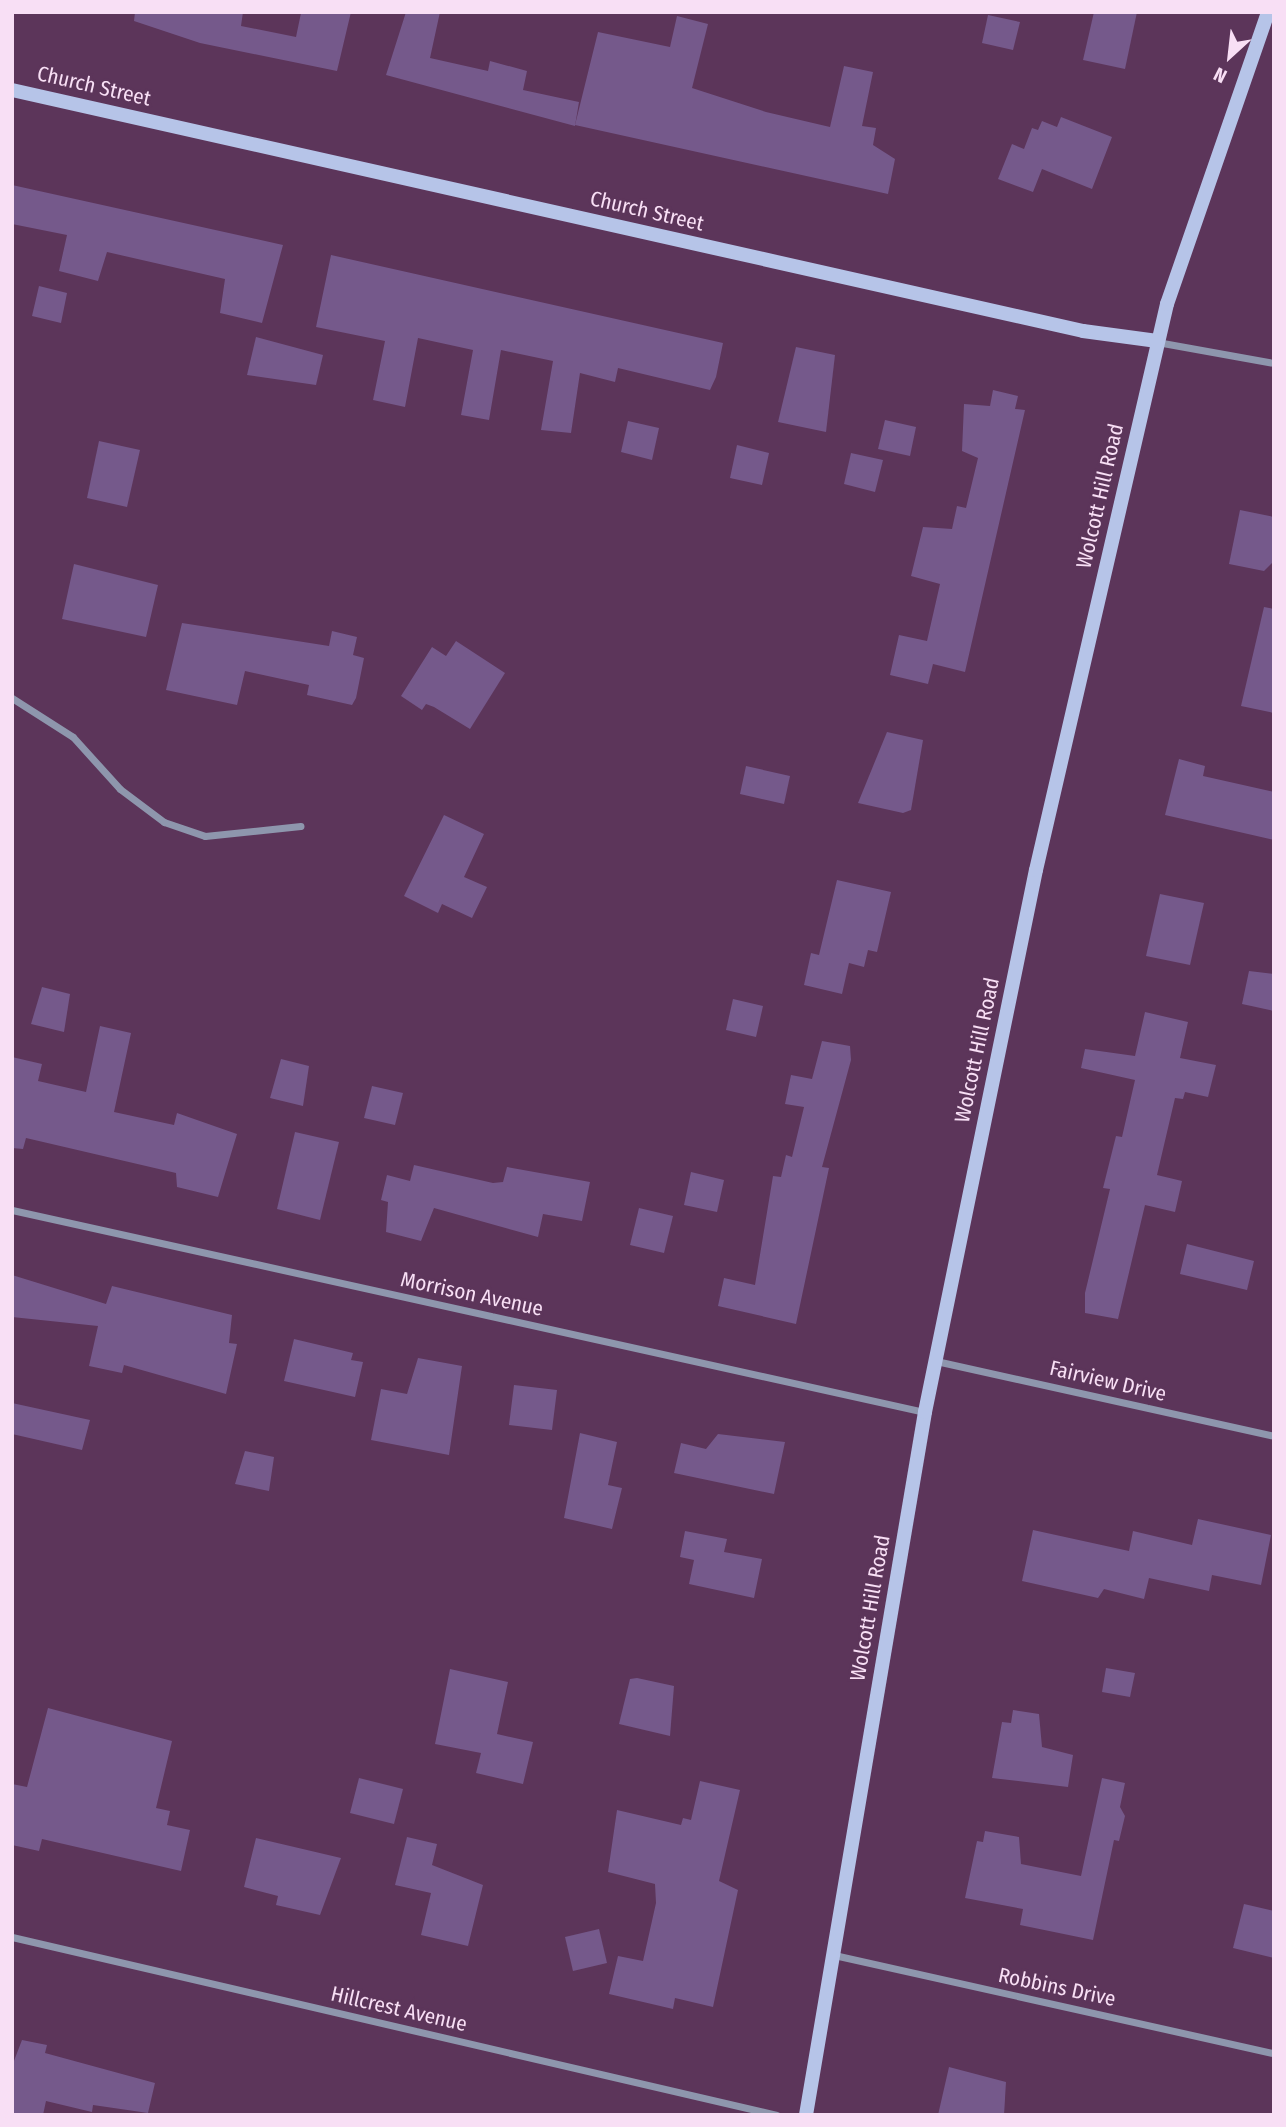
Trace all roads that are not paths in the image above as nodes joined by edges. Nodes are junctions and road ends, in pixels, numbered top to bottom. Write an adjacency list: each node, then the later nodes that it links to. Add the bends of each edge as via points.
1 (1268, 12): 3 (street, Wolcott Hill Road)
2 (12, 90): 3 (street, Church Street, via 1083,331)
3 (1157, 341): 4 (street, Church Street); 8 (street, Wolcott Hill Road, via 1036,870)
4 (1274, 363)
5 (12, 698): 6 (street, via 73,737 120,789 164,822 205,836)
6 (300, 826)
7 (12, 1210): 9 (street, Morrison Avenue)
8 (935, 1360): 9 (street, Wolcott Hill Road); 10 (street, Fairview Drive)
9 (925, 1412): 12 (street, Wolcott Hill Road)
10 (1274, 1436)
11 (12, 1937): 14 (street, Hillcrest Avenue)
12 (833, 1955): 13 (street, Robbins Drive); 15 (street, Wolcott Hill Road)
13 (1274, 2053)
14 (777, 2115)
15 (806, 2115)

